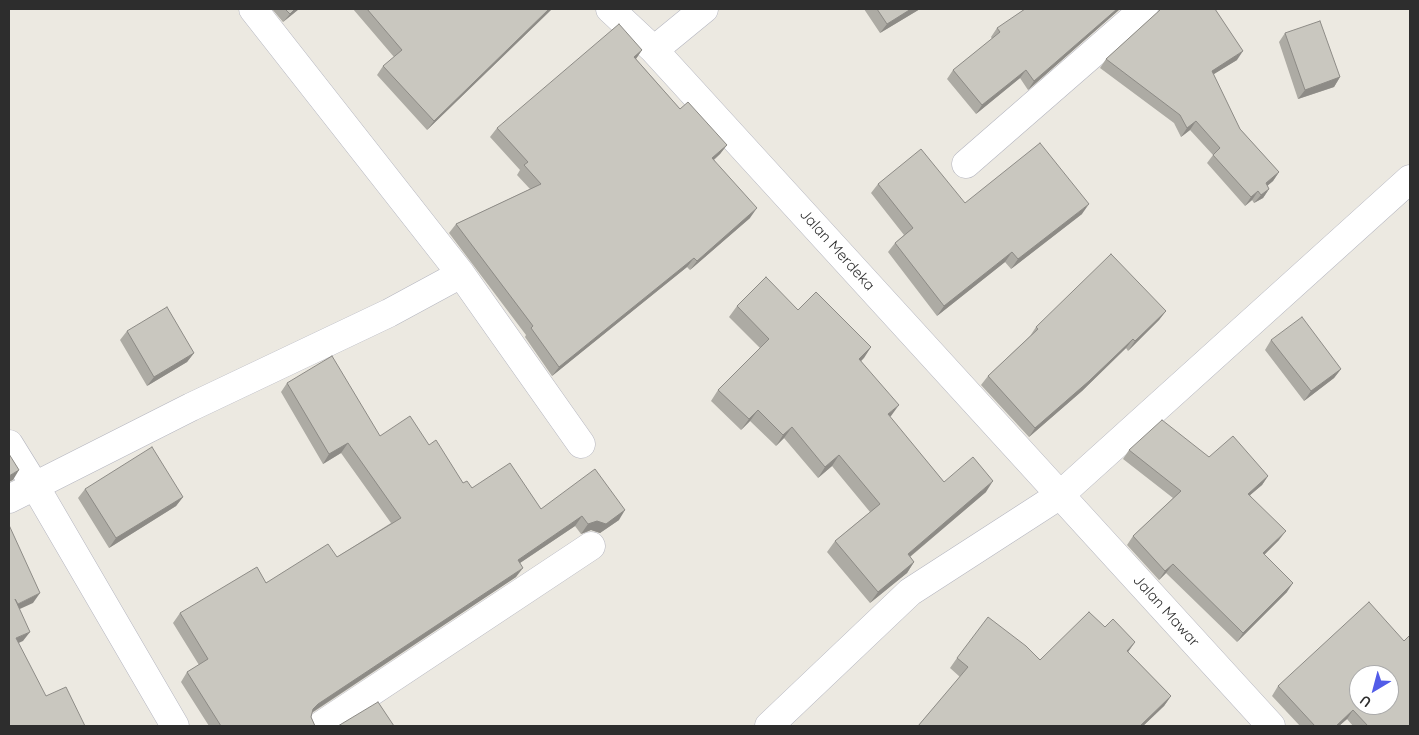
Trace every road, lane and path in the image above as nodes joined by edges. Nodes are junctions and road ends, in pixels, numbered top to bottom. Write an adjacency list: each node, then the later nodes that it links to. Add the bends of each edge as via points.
1 (253, 9): 8 (street)
2 (610, 9): 5 (street, Jalan Merdeka)
3 (704, 9): 5 (street)
4 (1144, 9): 6 (street)
5 (654, 50): 12 (street, Jalan Merdeka)
6 (966, 164)
7 (1410, 179): 12 (street)
8 (461, 274): 10 (street); 11 (street, via 389,313)
9 (9, 444): 11 (street)
10 (581, 444)
11 (35, 486): 13 (street); 16 (street)
12 (1060, 495): 15 (street, via 910,592); 18 (street, Jalan Mawar)
13 (9, 499)
14 (591, 546): 17 (street)
15 (779, 723)
16 (174, 726)
17 (320, 726)
18 (1271, 726)

